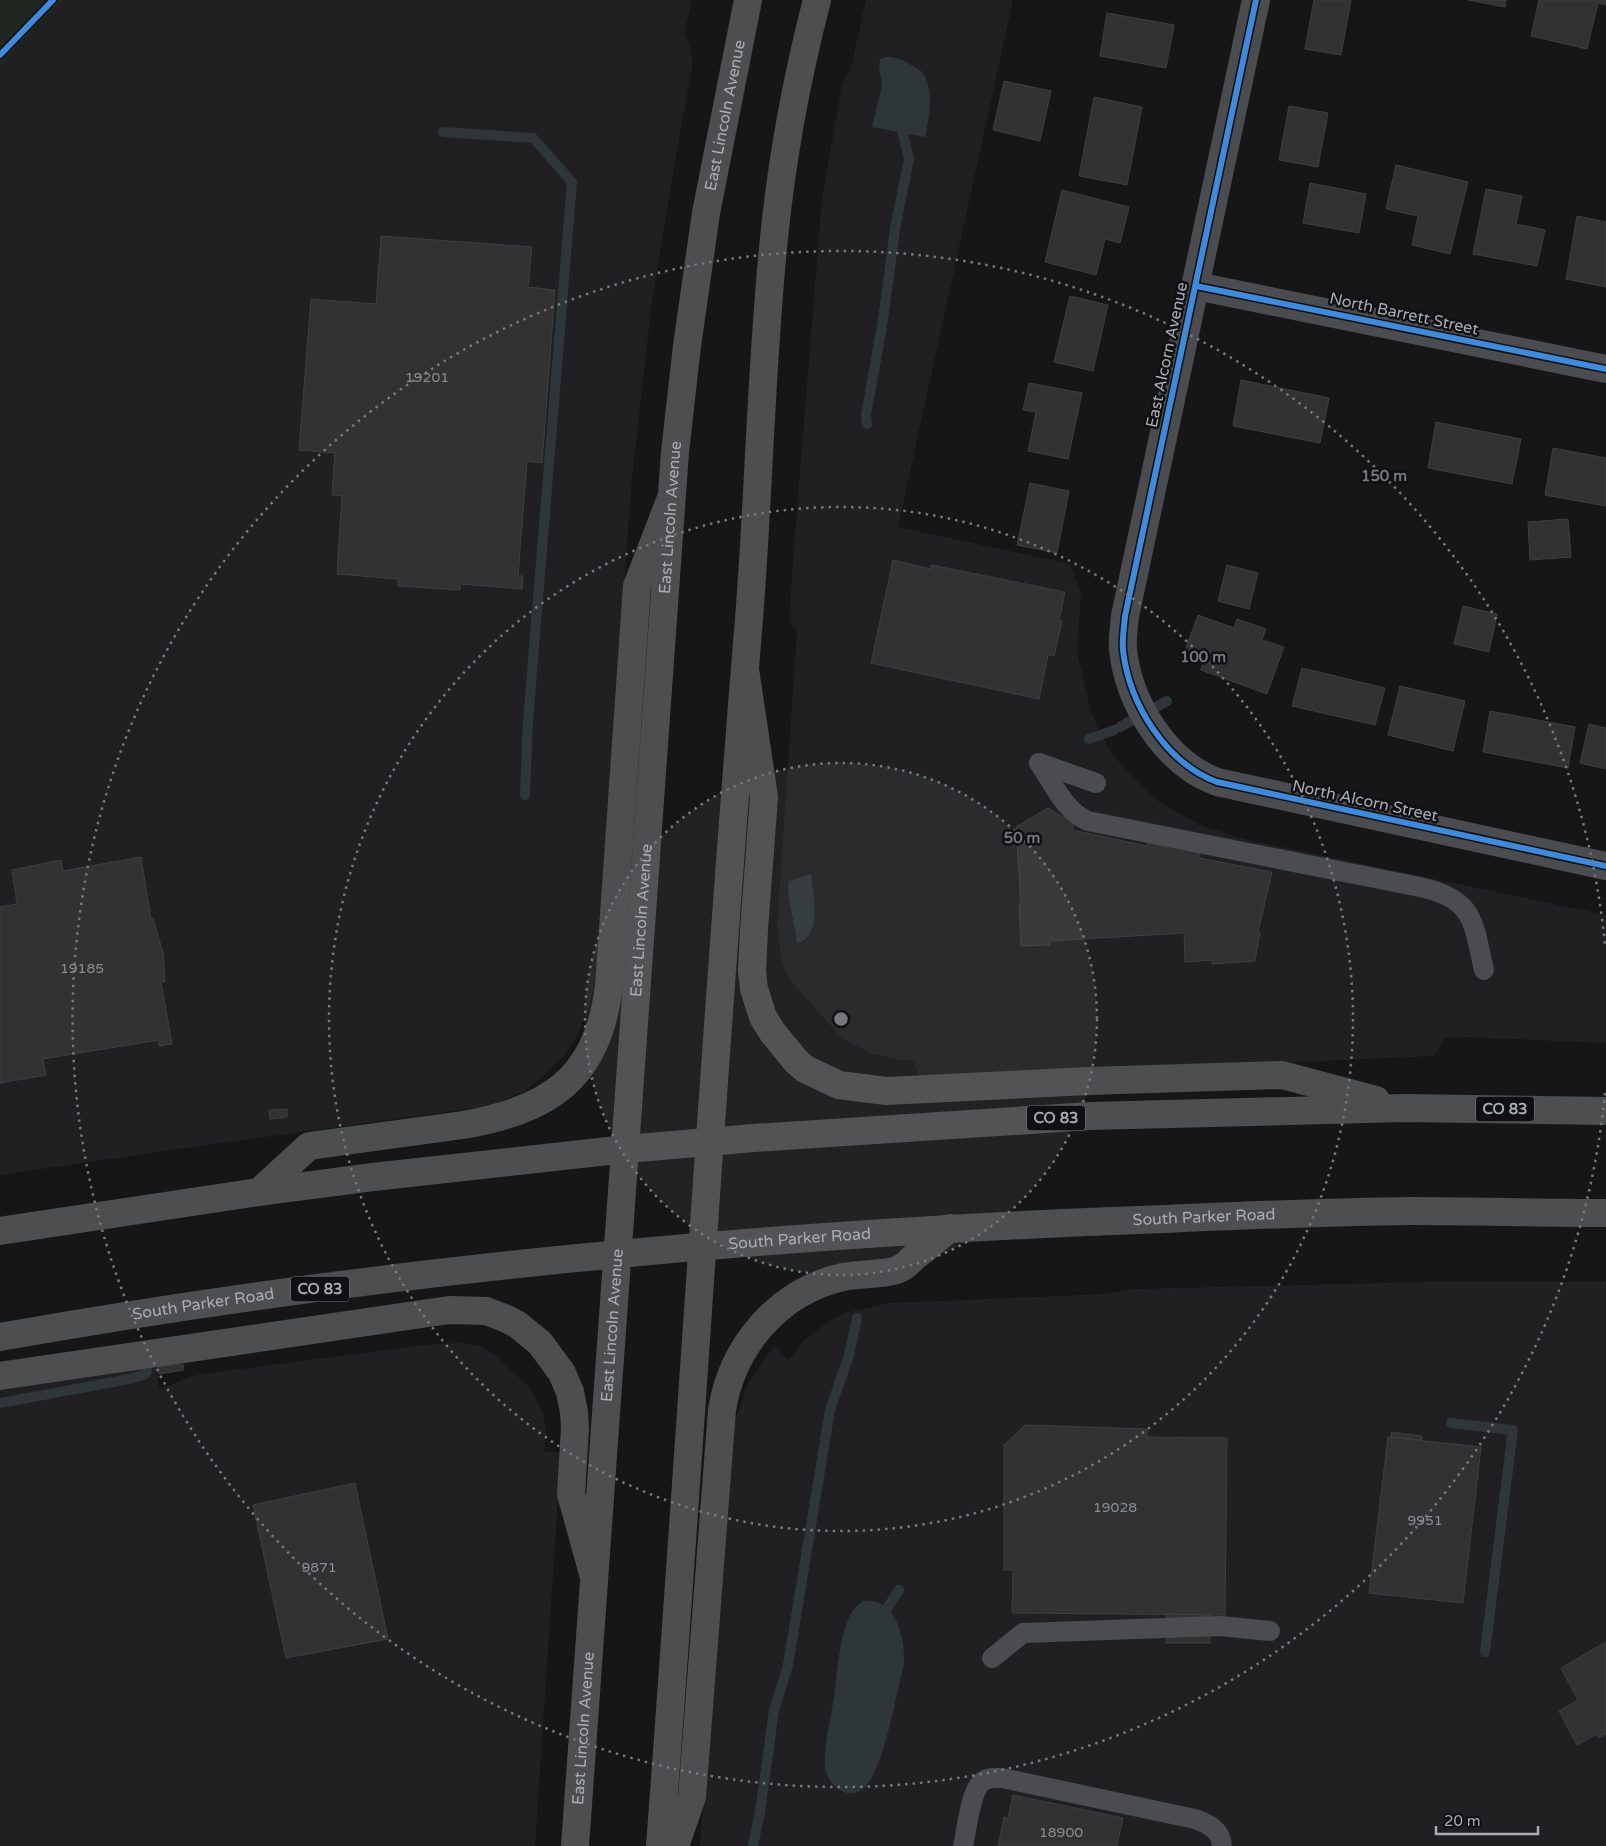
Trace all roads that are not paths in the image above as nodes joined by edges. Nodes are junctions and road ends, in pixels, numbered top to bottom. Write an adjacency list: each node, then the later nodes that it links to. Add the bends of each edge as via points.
1 (748, 0): 6 (main road, East Lincoln Avenue, via 695,285)
2 (817, 0): 7 (main road, via 799,82 774,239)
3 (1256, 0): 4 (street, East Alcorn Avenue)
4 (1196, 286): 5 (street, North Barrett Street); 8 (street, East Alcorn Avenue, via 1123,634 1129,679)
5 (1606, 369)
6 (671, 498): 15 (main road, East Lincoln Avenue); 16 (main road, via 637,586 609,986 605,1014 590,1052 559,1089 526,1109 488,1121 309,1146)
7 (745, 669): 12 (main road, via 764,797 754,930 754,988 763,1017 773,1033 805,1069 839,1085 886,1090 1282,1075); 14 (main road)
8 (1144, 715): 10 (street, North Alcorn Street, via 1174,754 1195,772 1224,784)
9 (1096, 783): 11 (lane, via 1040,763 1069,809 1088,821 1424,888 1450,897 1471,917)
10 (1606, 866)
11 (1484, 970)
12 (1404, 1108): 13 (main road, CO 83); 14 (main road, CO 83, via 1091,1116)
13 (1606, 1111)
14 (710, 1142): 15 (main road, CO 83); 20 (main road)
15 (626, 1149): 16 (main road, CO 83); 21 (main road, East Lincoln Avenue)
16 (259, 1192): 19 (main road, CO 83)
17 (1606, 1213): 18 (main road, South Parker Road / CO 83, via 1410,1211 1276,1214)
18 (950, 1228): 20 (main road, South Parker Road / CO 83); 29 (main road, via 898,1270 832,1279 789,1300 756,1331 732,1374 722,1410 692,1796)
19 (0, 1231)
20 (703, 1246): 21 (main road, South Parker Road / CO 83); 28 (main road)
21 (617, 1254): 22 (main road, South Parker Road / CO 83, via 513,1264 202,1304); 24 (main road, East Lincoln Avenue)
22 (0, 1337)
23 (0, 1376): 24 (main road, via 449,1310 496,1314 518,1325 540,1343 562,1373 570,1392 575,1428 571,1494)
24 (594, 1577): 27 (main road, East Lincoln Avenue)
25 (1270, 1631): 26 (lane, via 1220,1626 1023,1633)
26 (992, 1658)
27 (576, 1846)
28 (660, 1846)
29 (675, 1846)
30 (963, 1846): 31 (lane, via 978,1786 984,1780 1002,1778 1195,1819 1215,1829)
31 (1222, 1846)

